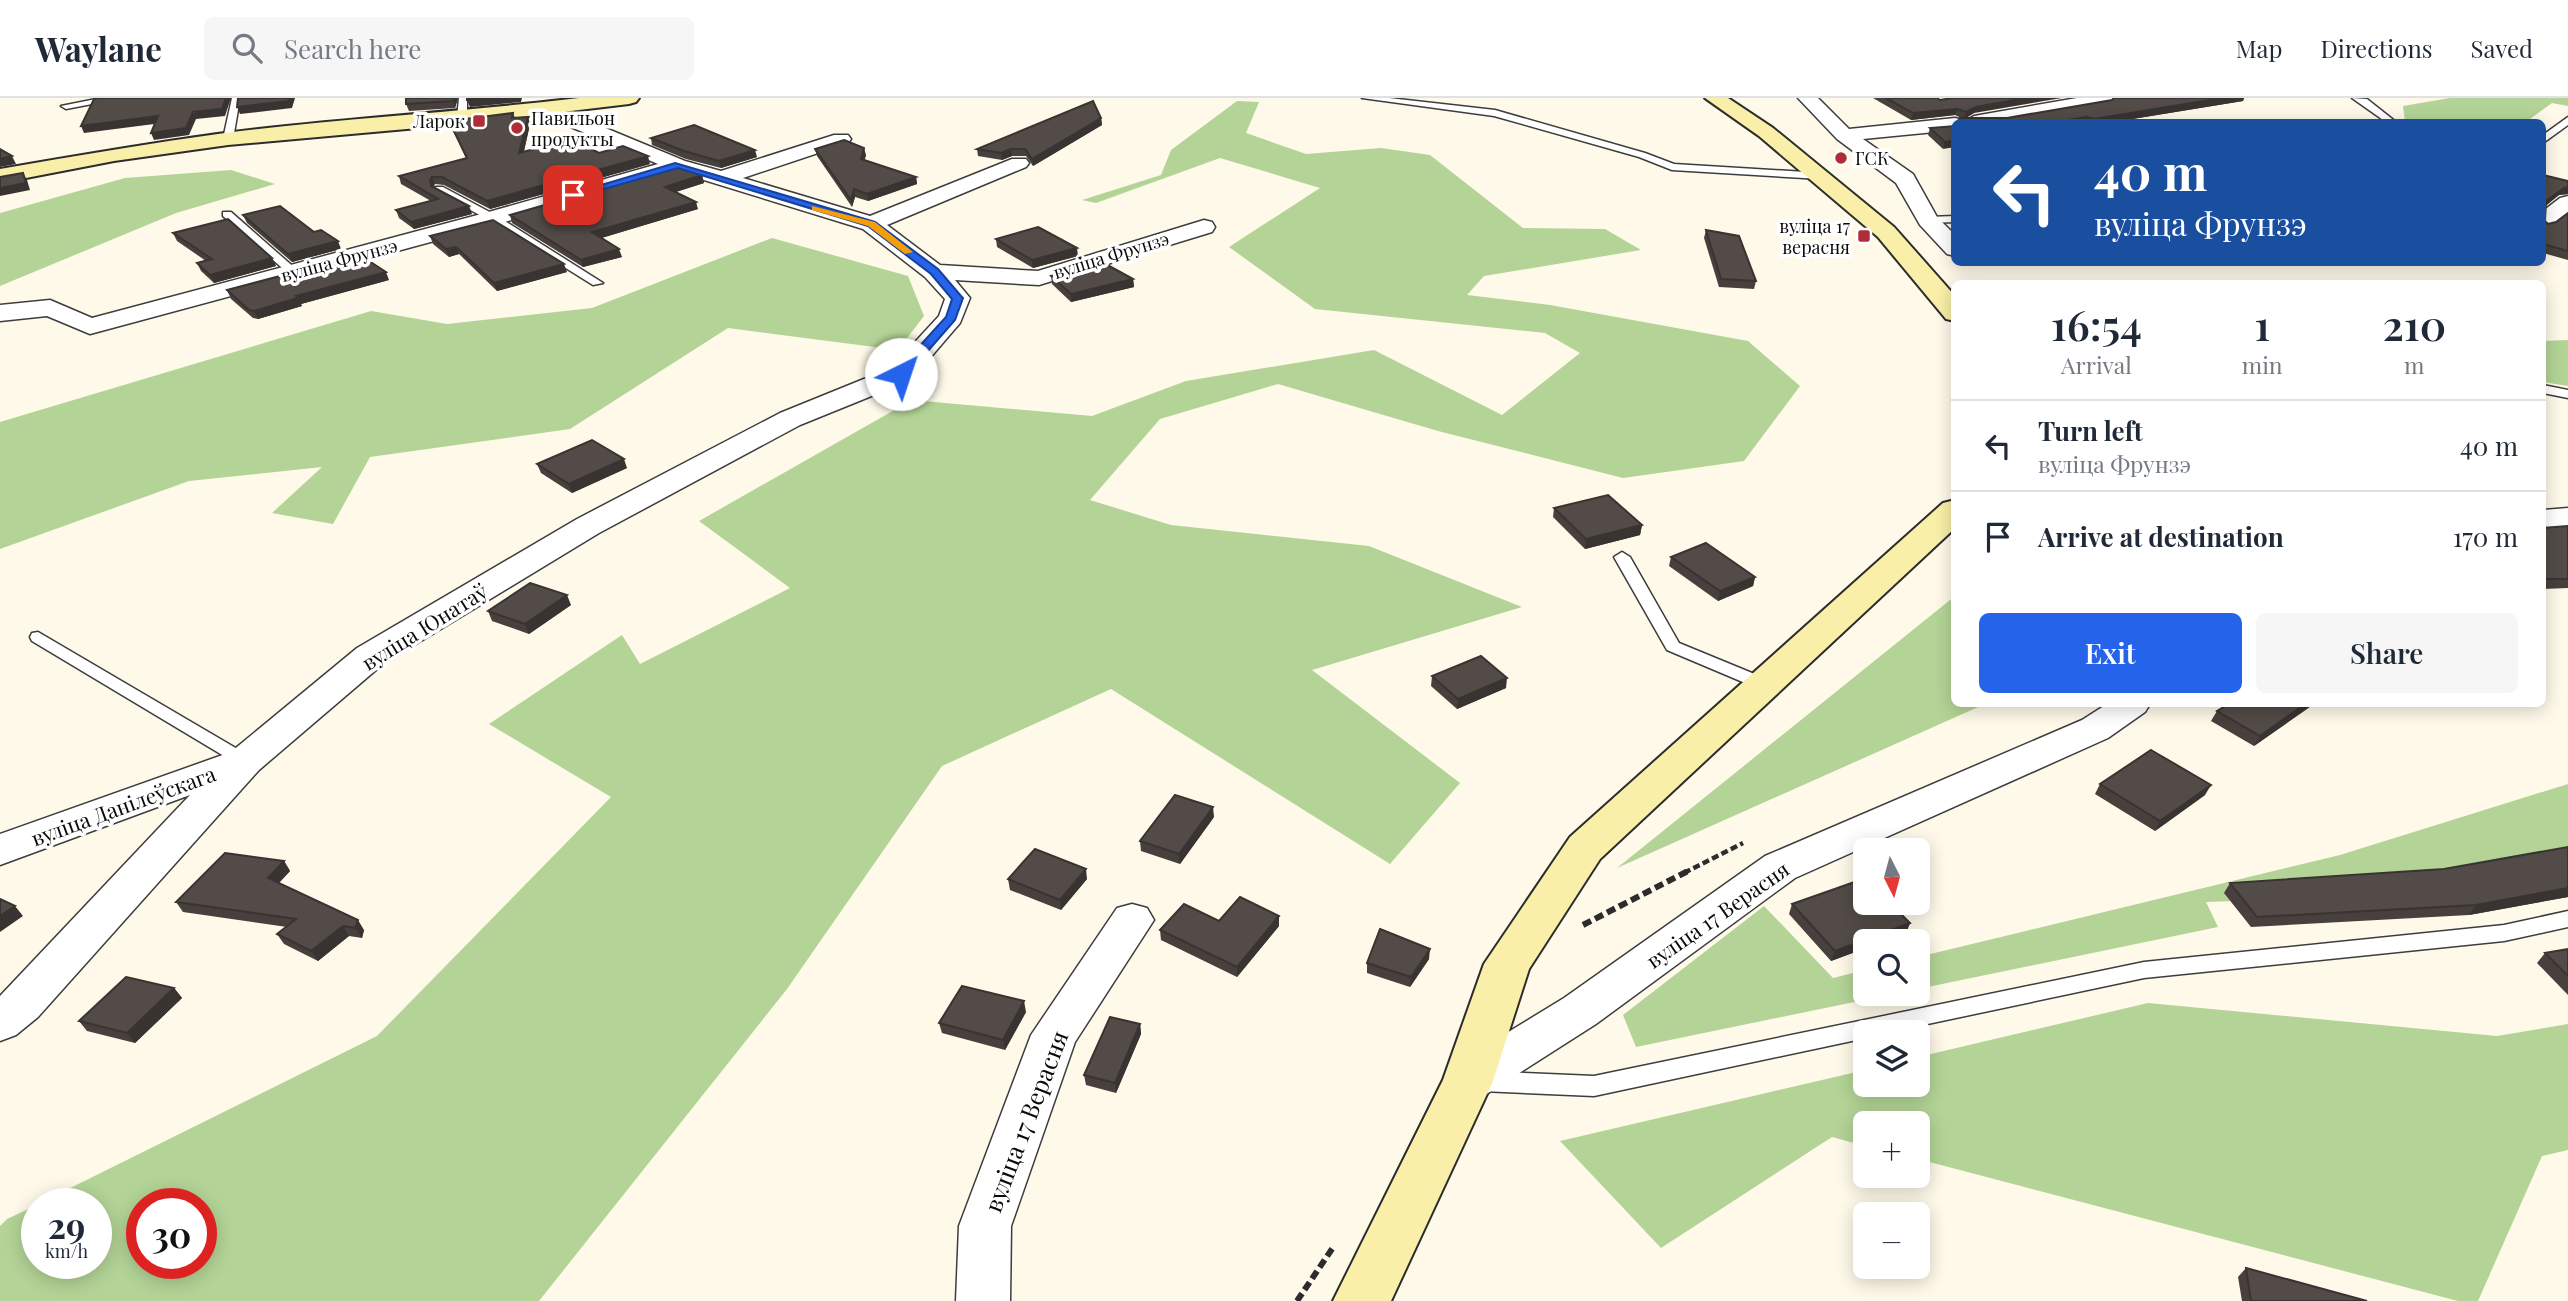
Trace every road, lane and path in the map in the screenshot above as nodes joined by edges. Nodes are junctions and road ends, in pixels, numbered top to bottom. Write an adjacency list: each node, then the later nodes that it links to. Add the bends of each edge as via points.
1 (119, 98): 9 (lane)
2 (236, 98): 18 (lane)
3 (629, 98): 11 (street)
4 (1366, 98): 23 (lane, via 1494,113 1672,167)
5 (1714, 98): 23 (street)
6 (1807, 98): 16 (street)
7 (2109, 98): 12 (street)
8 (2356, 98): 13 (lane)
9 (66, 106)
10 (462, 108): 11 (street); 18 (street)
11 (545, 109): 21 (street)
12 (1991, 119)
13 (2387, 119)
14 (2568, 120): 17 (lane)
15 (1951, 124): 16 (street)
16 (1844, 135): 30 (street, via 1906,179)
17 (2546, 138)
18 (228, 139): 22 (street)
19 (841, 139): 24 (street)
20 (1019, 163): 32 (street)
21 (678, 165): 24 (street); 28 (street, вуліца Фрунзэ)
22 (0, 176)
23 (1821, 176): 36 (street, via 1886,232)
24 (719, 179): 32 (street)
25 (439, 189): 28 (lane)
26 (2568, 202): 31 (street)
27 (227, 214): 37 (lane)
28 (493, 218): 37 (street, вуліца Фрунзэ); 39 (lane)
29 (1951, 219): 30 (lane)
30 (1928, 220): 34 (street)
31 (2546, 220)
32 (871, 224): 38 (street)
33 (1204, 227): 38 (street, вуліца Фрунзэ, via 1039,278)
34 (1951, 245)
35 (1951, 249): 36 (street)
36 (1900, 250): 40 (street)
37 (293, 272): 41 (street, вуліца Фрунзэ, via 90,326 50,308)
38 (934, 272): 51 (street, вуліца Юнатаў, via 958,298 951,318 901,374 790,419 588,526 370,656)
39 (597, 283)
40 (1951, 308)
41 (0, 313)
42 (2546, 390): 43 (lane)
43 (2568, 394)
44 (1951, 514): 49 (street)
45 (2568, 517): 46 (street)
46 (2546, 519)
47 (1622, 557): 49 (lane, via 1673,646)
48 (38, 637): 51 (lane)
49 (1763, 684): 56 (street, via 1585,848 1507,964)
50 (2128, 707): 56 (street, вуліца 17 Верасня, via 2095,729 1780,867 1580,1011)
51 (246, 761): 52 (street, вуліца Данілеўскага); 55 (street, вуліца Юнатаў)
52 (0, 850)
53 (2568, 919): 56 (lane, via 2504,933 2144,970 1594,1086)
54 (1132, 920): 57 (street, вуліца 17 Верасня, via 1054,1035 985,1226)
55 (0, 1023)
56 (1468, 1081): 58 (street)
57 (983, 1301)
58 (1362, 1301)

